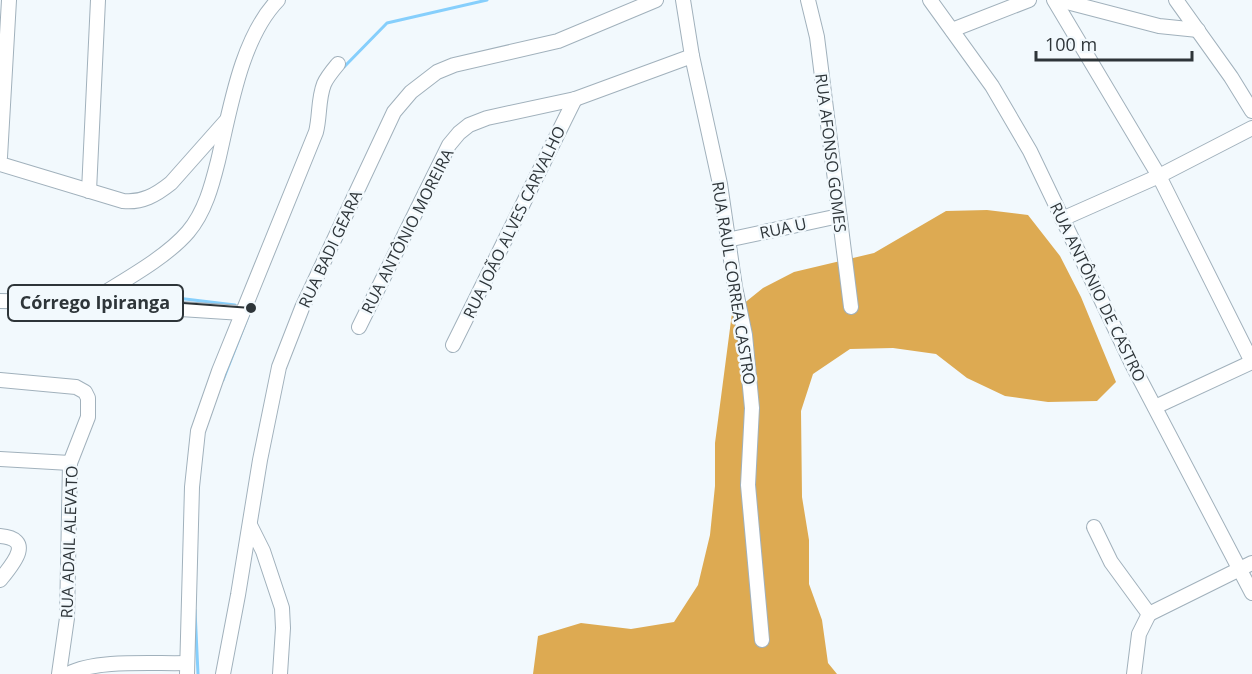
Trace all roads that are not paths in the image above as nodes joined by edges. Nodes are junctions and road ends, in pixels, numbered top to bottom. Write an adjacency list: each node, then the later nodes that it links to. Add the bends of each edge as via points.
1 (9, 0): 20 (street)
2 (98, 0): 23 (street)
3 (278, 0): 18 (street, via 251,38)
4 (656, 0): 38 (street, RUA BADI GEARA, via 558,41 437,72 411,92 394,112 302,308 279,367)
5 (683, 0): 14 (street, RUA RAUL CORREA CASTRO)
6 (808, 0): 24 (street, RUA AFONSO GOMES, via 817,37)
7 (930, 0): 12 (street, RUA ANTÔNIO DE CASTRO)
8 (1029, 0): 12 (street)
9 (1054, 0): 22 (street)
10 (1059, 0): 13 (street, via 1158,26)
11 (1176, 0): 13 (street)
12 (952, 30): 25 (street, RUA ANTÔNIO DE CASTRO, via 1019,132)
13 (1198, 30): 17 (street)
14 (692, 56): 16 (street, RUA ANTÔNIO MOREIRA); 26 (street, RUA RAUL CORREA CASTRO)
15 (338, 64): 30 (street, via 323,88 316,132)
16 (575, 99): 31 (street, RUA ANTÔNIO MOREIRA, via 487,117 459,133 449,145); 32 (street, RUA JOÃO ALVES CARVALHO)
17 (1252, 111)
18 (228, 119): 23 (street, via 171,183 147,198 135,203); 28 (street, via 212,184 188,232 158,257)
19 (1252, 128): 22 (street)
20 (0, 157)
21 (0, 164): 23 (street)
22 (1159, 176): 25 (street); 33 (street)
23 (89, 191)
24 (839, 216): 26 (street, RUA U); 29 (street, RUA AFONSO GOMES)
25 (1062, 219): 35 (street, RUA ANTÔNIO DE CASTRO)
26 (728, 240): 45 (street, RUA RAUL CORREA CASTRO, via 749,362 752,408 748,485)
27 (0, 301): 28 (street)
28 (88, 303): 30 (street)
29 (851, 307)
30 (242, 313): 46 (street, via 195,446)
31 (359, 327)
32 (453, 345)
33 (1252, 362): 35 (street)
34 (0, 380): 37 (street, RUA ADAIL ALEVATO, via 76,387 85,392 88,417)
35 (1155, 407): 41 (street, RUA ANTÔNIO DE CASTRO)
36 (0, 459): 37 (street)
37 (70, 463): 47 (street, RUA ADAIL ALEVATO, via 67,618)
38 (250, 525): 49 (street, RUA BADI GEARA); 50 (street, via 282,608)
39 (1094, 527): 44 (street, via 1112,562)
40 (6, 537): 42 (street, via 18,542 18,555)
41 (1246, 566): 43 (street, RUA ANTÔNIO DE CASTRO); 44 (street)
42 (0, 580)
43 (1252, 592)
44 (1149, 614): 51 (street, via 1139,634)
45 (762, 640)
46 (187, 668): 48 (street, via 100,665)
47 (59, 674)
48 (68, 674)
49 (223, 674)
50 (280, 674)
51 (1134, 674)

